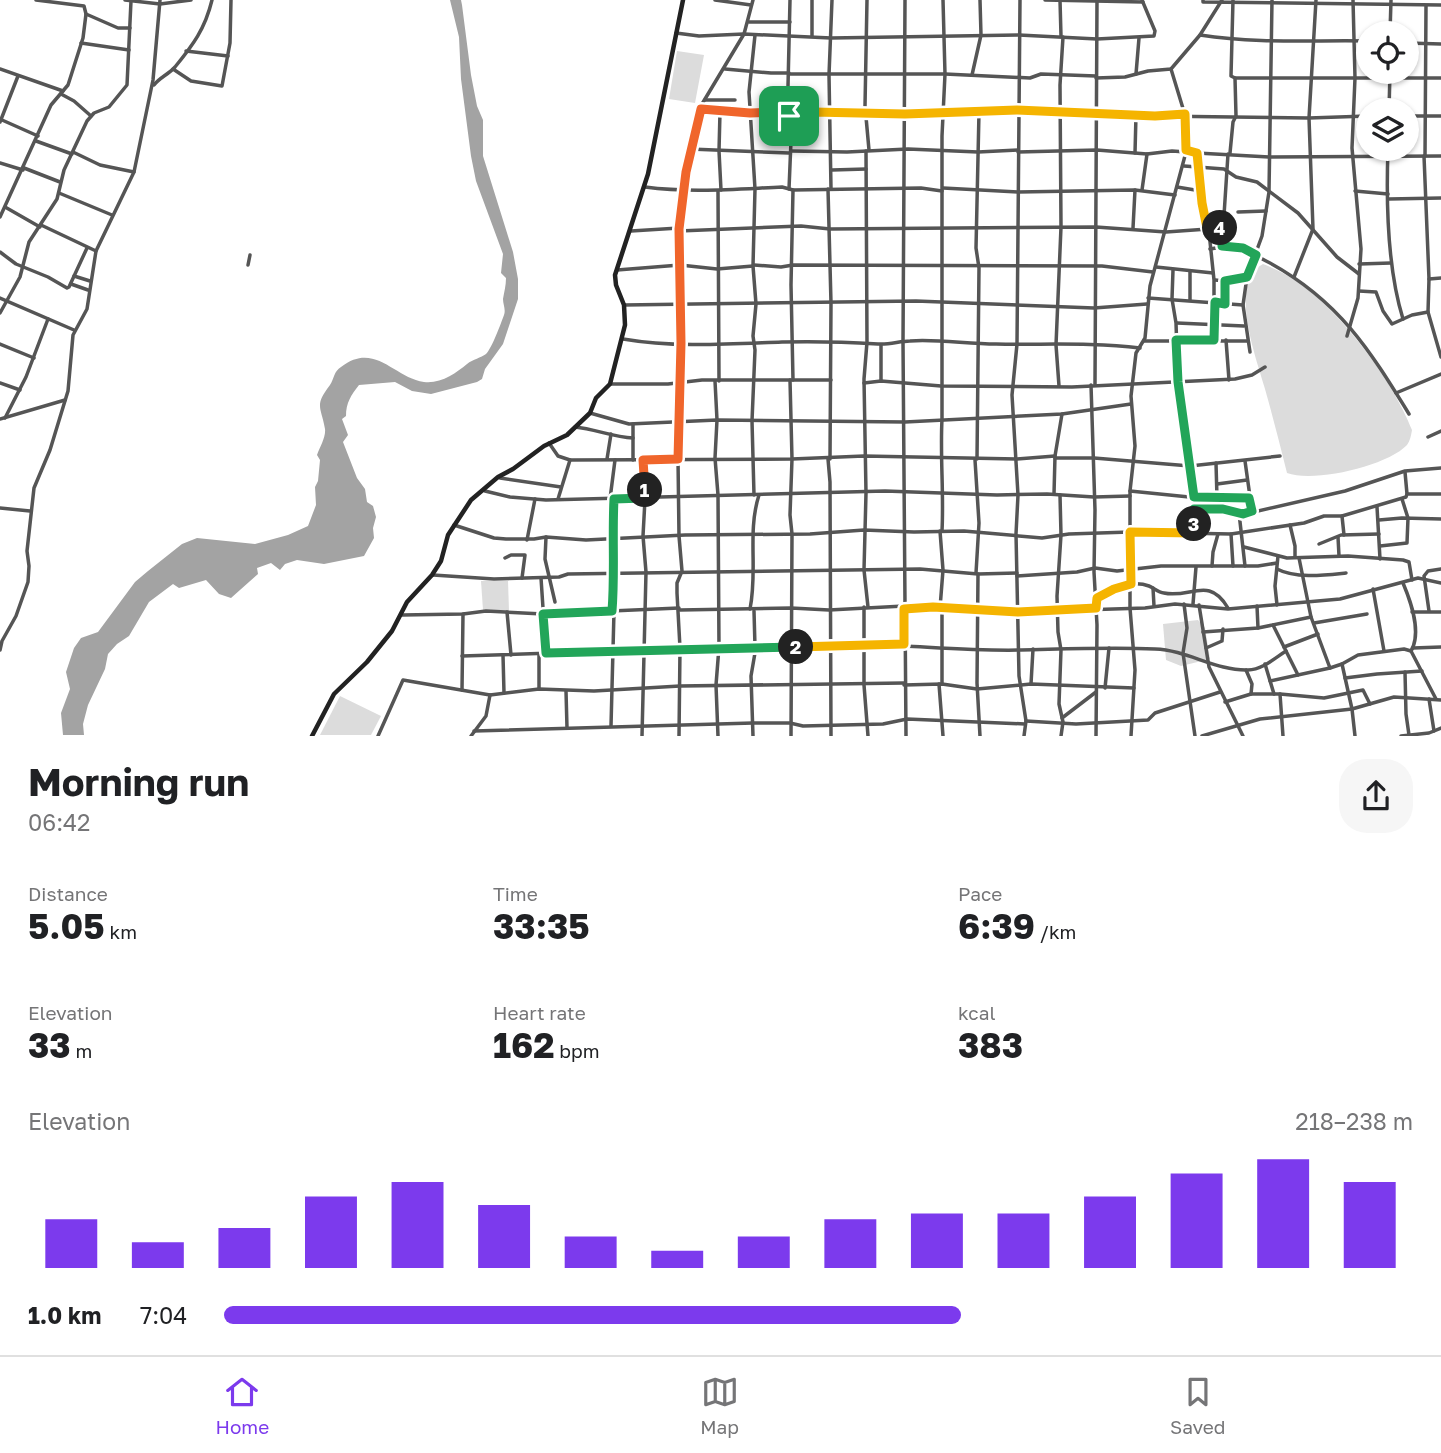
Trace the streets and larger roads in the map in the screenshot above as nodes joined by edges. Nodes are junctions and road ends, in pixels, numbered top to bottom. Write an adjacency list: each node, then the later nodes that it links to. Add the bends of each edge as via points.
1 (36, 0): 34 (street)
2 (86, 0): 34 (street)
3 (125, 0): 21 (street)
4 (189, 0): 25 (street)
5 (212, 0): 65 (street, via 203,30)
6 (231, 0): 66 (street)
7 (683, 0): 41 (street)
8 (717, 0): 26 (street)
9 (790, 0): 39 (street)
10 (812, 0): 47 (street)
11 (832, 0): 54 (street)
12 (867, 0): 51 (street)
13 (905, 0): 48 (street)
14 (943, 0): 49 (street)
15 (979, 0): 44 (street)
16 (1020, 0): 45 (street)
17 (1045, 0): 22 (street)
18 (1097, 0): 22 (street); 23 (street); 55 (street)
19 (1203, 0): 27 (street)
20 (1424, 0): 32 (street)
21 (131, 1): 25 (street); 40 (street)
22 (1060, 1): 52 (street)
23 (1143, 1): 53 (street, via 1155,33)
24 (1233, 1): 27 (street); 28 (street); 56 (street)
25 (160, 2): 91 (street)
26 (752, 2): 38 (street)
27 (1220, 2): 50 (street)
28 (1272, 2): 29 (street); 58 (street)
29 (1316, 2): 30 (street); 60 (street)
30 (1353, 2): 31 (street); 57 (street)
31 (1391, 2): 32 (street); 37 (street)
32 (1420, 5): 35 (street)
33 (1441, 5): 35 (street)
34 (84, 6): 36 (street)
35 (1426, 6): 62 (street)
36 (86, 15): 40 (street); 59 (street)
37 (1391, 21)
38 (748, 22): 39 (street); 42 (street)
39 (790, 22): 46 (street)
40 (130, 29): 64 (street)
41 (676, 33): 42 (street); 153 (street)
42 (744, 34): 43 (street); 69 (street)
43 (755, 35): 46 (street); 71 (street)
44 (981, 35): 45 (street); 49 (street); 79 (street)
45 (1019, 35): 52 (street); 81 (street)
46 (790, 36): 47 (street); 72 (street)
47 (812, 36): 54 (street)
48 (905, 36): 49 (street); 51 (street); 78 (street)
49 (944, 36): 74 (street)
50 (1200, 36): 56 (street); 70 (street)
51 (868, 37): 54 (street); 73 (street)
52 (1062, 37): 55 (street); 75 (street)
53 (1140, 37): 55 (street); 76 (street)
54 (831, 38): 77 (street)
55 (1097, 40): 82 (street)
56 (1233, 40): 58 (street); 83 (street, via 1231,76)
57 (1353, 41): 60 (street); 86 (street)
58 (1271, 42): 60 (street); 84 (street)
59 (81, 43): 64 (street); 90 (street)
60 (1313, 43): 85 (street)
61 (1419, 44): 62 (street)
62 (1426, 44): 63 (street); 88 (street)
63 (1441, 44)
64 (129, 50): 113 (street, via 124,90)
65 (186, 51): 66 (street); 68 (street)
66 (228, 56): 68 (street, via 222,86 191,81)
67 (0, 69): 80 (street)
68 (173, 69): 91 (street, via 154,83)
69 (723, 69): 71 (street); 92 (street)
70 (1171, 69): 76 (street); 106 (street)
71 (750, 71): 72 (street); 100 (street)
72 (789, 73): 77 (street); 103 (street)
73 (865, 74): 77 (street); 78 (street); 104 (street)
74 (945, 74): 78 (street); 79 (street); 101 (street)
75 (1061, 74): 81 (street); 82 (street); 99 (street)
76 (1136, 74): 82 (street)
77 (830, 75): 97 (street)
78 (903, 75): 105 (street)
79 (972, 75): 81 (street)
80 (18, 76): 90 (street); 116 (street)
81 (1018, 77): 95 (street)
82 (1096, 77): 102 (street)
83 (1235, 78): 84 (street); 111 (street)
84 (1272, 78): 85 (street); 114 (street)
85 (1311, 78): 86 (street); 115 (street)
86 (1355, 78): 109 (street)
87 (1419, 78): 88 (street)
88 (1426, 78): 89 (street); 107 (street)
89 (1441, 78)
90 (62, 92): 113 (street); 117 (street, via 51,105)
91 (150, 93): 151 (street)
92 (705, 100): 93 (street); 94 (street)
93 (735, 100)
94 (701, 109): 96 (street); 118 (street)
95 (1017, 110): 98 (street); 99 (street); 124 (street)
96 (720, 111): 100 (street); 121 (street)
97 (830, 112): 103 (street); 104 (street); 129 (street)
98 (979, 112): 101 (street); 130 (street)
99 (1062, 112): 102 (street); 125 (street)
100 (750, 113): 103 (street); 127 (street)
101 (944, 113): 105 (street); 123 (street)
102 (1097, 113): 108 (street); 120 (street)
103 (791, 114): 128 (street)
104 (865, 114): 105 (street); 122 (street)
105 (905, 114): 119 (street)
106 (1185, 114): 108 (street); 111 (street); 126 (street)
107 (1426, 114): 110 (street); 112 (street); 140 (street)
108 (1136, 115): 132 (street)
109 (1354, 115): 115 (street); 137 (street)
110 (1419, 115)
111 (1236, 116): 114 (street); 135 (street)
112 (1441, 116)
113 (91, 117): 131 (street)
114 (1270, 117): 115 (street); 142 (street)
115 (1309, 118): 136 (street)
116 (0, 120): 117 (street)
117 (37, 139): 131 (street); 147 (street)
118 (690, 149): 121 (street); 168 (street)
119 (905, 149): 122 (street); 123 (street); 159 (street)
120 (1097, 150): 125 (street); 132 (street); 160 (street)
121 (719, 151): 127 (street); 161 (street)
122 (867, 151): 129 (street); 148 (street)
123 (942, 151): 130 (street); 162 (street)
124 (1018, 151): 125 (street); 130 (street); 169 (street)
125 (1060, 151): 170 (street)
126 (1186, 151): 133 (street); 134 (street); 145 (street)
127 (753, 152): 128 (street); 155 (street)
128 (790, 152): 129 (street); 156 (street)
129 (831, 152): 149 (street)
130 (978, 152): 163 (street)
131 (73, 153): 151 (street, via 100,166); 152 (street)
132 (1135, 153): 134 (street)
133 (1197, 153): 135 (street); 146 (street)
134 (1147, 154): 165 (street)
135 (1229, 154): 142 (street); 150 (street)
136 (1309, 156): 137 (street); 142 (street); 197 (street)
137 (1352, 156): 138 (street); 167 (street)
138 (1356, 156)
139 (1419, 156): 140 (street)
140 (1424, 156): 141 (street); 176 (street)
141 (1441, 156)
142 (1269, 158): 171 (street)
143 (1388, 161): 174 (street)
144 (0, 163): 147 (street)
145 (1184, 166): 146 (street); 154 (street)
146 (1198, 167): 150 (street); 166 (street)
147 (23, 169): 152 (street); 177 (street)
148 (866, 169): 149 (street); 158 (street)
149 (832, 170): 157 (street)
150 (1227, 171): 171 (street, via 1257,182); 195 (street)
151 (134, 172): 181 (street)
152 (60, 182): 172 (street)
153 (645, 187): 168 (street); 199 (street)
154 (1177, 187): 166 (street); 173 (street)
155 (755, 189): 156 (street); 161 (street); 191 (street)
156 (791, 189): 157 (street); 184 (street)
157 (830, 189): 158 (street); 196 (street)
158 (864, 189): 159 (street); 192 (street)
159 (903, 189): 162 (street); 185 (street)
160 (1096, 189): 164 (street); 170 (street); 189 (street)
161 (720, 190): 168 (street); 190 (street)
162 (942, 190): 163 (street); 186 (street)
163 (977, 190): 169 (street); 183 (street)
164 (1135, 190): 165 (street); 193 (street)
165 (1142, 191): 173 (street)
166 (1201, 191): 194 (street)
167 (1355, 191): 174 (street); 211 (street)
168 (683, 192): 198 (street)
169 (1018, 192): 170 (street); 187 (street)
170 (1060, 192): 188 (street)
171 (1269, 192): 178 (street); 197 (street)
172 (59, 193): 181 (street); 182 (street)
173 (1175, 195): 200 (street)
174 (1389, 196): 176 (street); 208 (street)
175 (1441, 198): 176 (street)
176 (1425, 199): 234 (street)
177 (5, 207): 180 (street); 182 (street)
178 (1266, 211): 179 (street); 207 (street)
179 (1238, 212)
180 (0, 215)
181 (112, 216): 204 (street)
182 (40, 226): 202 (street); 222 (street, via 28,244)
183 (977, 226): 186 (street); 187 (street); 209 (street)
184 (794, 227): 191 (street); 196 (street); 215 (street)
185 (904, 227): 186 (street); 192 (street); 217 (street)
186 (943, 227): 218 (street)
187 (1018, 227): 188 (street); 210 (street)
188 (1061, 227): 189 (street); 219 (street)
189 (1096, 227): 193 (street); 221 (street)
190 (718, 228): 191 (street); 198 (street); 223 (street)
191 (754, 228): 214 (street)
192 (866, 228): 196 (street); 216 (street)
193 (1133, 228): 200 (street)
194 (1207, 228): 195 (street); 200 (street); 203 (street)
195 (1222, 228): 201 (street)
196 (830, 229): 220 (street)
197 (1313, 229): 229 (street); 231 (street)
198 (679, 230): 199 (street); 213 (street)
199 (631, 231): 224 (street)
200 (1167, 232): 225 (street)
201 (1222, 246): 203 (street); 207 (street)
202 (87, 248): 204 (street); 230 (street)
203 (1210, 248): 228 (street)
204 (96, 251): 236 (street)
205 (0, 252): 222 (street)
206 (250, 255): 212 (street)
207 (1256, 255): 231 (street); 232 (street)
208 (1391, 263): 211 (street); 266 (street)
209 (977, 264): 210 (street); 218 (street); 258 (street)
210 (1019, 264): 219 (street); 260 (street)
211 (1359, 264): 229 (street)
212 (248, 265)
213 (680, 265): 223 (street); 224 (street); 256 (street)
214 (754, 265): 215 (street); 223 (street); 251 (street)
215 (793, 265): 220 (street); 252 (street)
216 (866, 265): 217 (street); 220 (street); 249 (street)
217 (903, 265): 218 (street); 250 (street)
218 (942, 265): 246 (street)
219 (1058, 265): 221 (street); 261 (street)
220 (829, 266): 248 (street)
221 (1095, 266): 225 (street); 262 (street)
222 (23, 267): 238 (street, via 67,288); 245 (street)
223 (717, 269): 257 (street)
224 (617, 270): 255 (street, via 615,279)
225 (1154, 270): 226 (street); 242 (street)
226 (1173, 270): 227 (street); 243 (street)
227 (1190, 272): 228 (street); 244 (street)
228 (1213, 274): 235 (street)
229 (1359, 274): 240 (street)
230 (74, 276): 236 (street); 238 (street)
231 (1294, 276): 270 (street)
232 (1247, 277): 237 (street); 259 (street)
233 (1441, 278): 234 (street)
234 (1429, 279): 263 (street)
235 (1214, 280): 237 (street); 247 (street)
236 (90, 281): 239 (street)
237 (1225, 281): 254 (street)
238 (71, 284): 239 (street)
239 (89, 291): 271 (street, via 87,309)
240 (1359, 291): 266 (street, via 1376,292 1391,323); 270 (street)
241 (0, 298): 245 (street)
242 (1148, 298): 243 (street); 253 (street)
243 (1172, 299): 244 (street); 267 (street)
244 (1190, 300): 247 (street)
245 (8, 301): 264 (street); 265 (street)
246 (942, 302): 250 (street); 258 (street); 284 (street)
247 (1215, 302): 254 (street); 268 (street)
248 (831, 303): 249 (street); 252 (street); 277 (street)
249 (866, 303): 250 (street); 282 (street)
250 (903, 303): 283 (street)
251 (757, 304): 252 (street); 257 (street); 286 (street)
252 (791, 304): 281 (street)
253 (1147, 304): 262 (street); 278 (street)
254 (1225, 304): 259 (street)
255 (624, 305): 256 (street); 273 (street)
256 (680, 305): 257 (street); 285 (street)
257 (717, 305): 288 (street)
258 (978, 305): 260 (street); 289 (street)
259 (1243, 305): 269 (street)
260 (1017, 306): 261 (street); 290 (street)
261 (1059, 307): 262 (street); 293 (street)
262 (1094, 308): 291 (street)
263 (1428, 312): 266 (street); 295 (street)
264 (0, 313)
265 (48, 319): 271 (street); 296 (street)
266 (1403, 319)
267 (1176, 323): 268 (street); 274 (street)
268 (1214, 326): 269 (street); 275 (street)
269 (1244, 326): 280 (street)
270 (1350, 327): 272 (street); 318 (street)
271 (74, 330): 319 (street)
272 (1347, 336)
273 (623, 339): 285 (street); 310 (street)
274 (1176, 340): 275 (street); 278 (street); 305 (street)
275 (1214, 340): 276 (street)
276 (1226, 340): 279 (street); 301 (street)
277 (830, 341): 281 (street); 282 (street); 300 (street)
278 (1144, 341): 294 (street)
279 (1236, 341): 280 (street); 280 (street, via 1250,352)
280 (1247, 341)
281 (792, 342): 286 (street); 299 (street)
282 (867, 342): 292 (street); 308 (street)
283 (903, 342): 284 (street); 292 (street); 309 (street)
284 (942, 342): 289 (street); 313 (street)
285 (681, 343): 288 (street); 307 (street)
286 (755, 343): 288 (street); 303 (street)
287 (0, 344): 296 (street)
288 (717, 344): 302 (street)
289 (978, 344): 290 (street); 314 (street)
290 (1017, 344): 293 (street); 315 (street)
291 (1094, 344): 293 (street); 294 (street); 312 (street)
292 (881, 345): 304 (street)
293 (1056, 345): 316 (street)
294 (1140, 348): 311 (street)
295 (1441, 357)
296 (34, 358): 317 (street)
297 (1265, 367): 301 (street)
298 (1441, 374): 318 (street)
299 (792, 380): 300 (street); 303 (street); 332 (street)
300 (831, 380): 334 (street)
301 (1229, 380): 305 (street)
302 (717, 381): 303 (street); 307 (street); 329 (street)
303 (753, 381): 331 (street)
304 (881, 381): 308 (street); 309 (street)
305 (1178, 382): 311 (street); 364 (street)
306 (0, 383): 317 (street)
307 (679, 383): 310 (street); 330 (street)
308 (864, 383): 333 (street)
309 (904, 383): 313 (street); 335 (street)
310 (610, 384): 322 (street, via 596,398)
311 (1134, 384): 312 (street); 320 (street)
312 (1093, 385): 316 (street); 321 (street)
313 (942, 386): 314 (street); 327 (street)
314 (976, 386): 315 (street); 328 (street)
315 (1013, 386): 316 (street); 325 (street)
316 (1059, 386)
317 (20, 390): 326 (street)
318 (1396, 393): 324 (street)
319 (65, 400): 326 (street); 399 (street)
320 (1131, 404): 321 (street); 362 (street)
321 (1093, 411): 323 (street); 348 (street)
322 (590, 414): 336 (street); 337 (street)
323 (1062, 414): 325 (street); 345 (street)
324 (1409, 414)
325 (1014, 416): 328 (street); 356 (street)
326 (2, 418)
327 (942, 419): 328 (street); 335 (street); 354 (street)
328 (977, 419): 355 (street)
329 (717, 420): 330 (street); 331 (street); 346 (street)
330 (678, 421): 336 (street); 350 (street)
331 (752, 421): 332 (street); 351 (street)
332 (792, 421): 334 (street); 352 (street)
333 (865, 421): 334 (street); 335 (street); 343 (street)
334 (830, 422): 353 (street)
335 (905, 422): 347 (street)
336 (633, 424): 341 (street)
337 (575, 427): 339 (street); 342 (street)
338 (1441, 431): 340 (street)
339 (611, 434): 341 (street); 349 (street)
340 (1428, 437)
341 (633, 438): 359 (street)
342 (549, 443): 357 (street, via 558,456); 367 (street)
343 (864, 456): 347 (street); 353 (street); 374 (street)
344 (1280, 456): 361 (street)
345 (1055, 457): 348 (street); 356 (street); 376 (street)
346 (715, 458): 350 (street); 351 (street); 380 (street)
347 (904, 458): 354 (street); 372 (street)
348 (1094, 458): 362 (street); 386 (street)
349 (607, 459): 357 (street); 358 (street)
350 (678, 459): 360 (street); 389 (street)
351 (753, 459): 352 (street); 381 (street)
352 (792, 459): 353 (street); 382 (street)
353 (829, 459): 373 (street)
354 (940, 459): 355 (street); 375 (street)
355 (976, 459): 356 (street); 383 (street)
356 (1017, 459): 384 (street)
357 (570, 460): 370 (street)
358 (615, 460): 359 (street); 394 (street)
359 (634, 460): 360 (street)
360 (643, 460): 388 (street)
361 (1245, 461): 363 (street); 368 (street)
362 (1135, 462): 364 (street); 377 (street)
363 (1216, 463): 364 (street); 369 (street)
364 (1190, 466): 387 (street)
365 (1441, 468): 366 (street)
366 (1405, 471): 378 (street); 400 (street, via 1305,501)
367 (498, 477): 370 (street); 371 (street)
368 (1247, 480): 369 (street); 391 (street)
369 (1217, 484): 390 (street)
370 (561, 486): 393 (street)
371 (485, 491): 392 (street); 406 (street, via 471,500)
372 (904, 492): 374 (street); 375 (street); 409 (street)
373 (830, 493): 374 (street); 382 (street); 413 (street)
374 (866, 493): 408 (street)
375 (943, 494): 383 (street); 410 (street)
376 (1054, 494): 384 (street); 385 (street)
377 (1130, 494): 386 (street); 387 (street); 412 (street)
378 (1407, 494): 379 (street); 395 (street)
379 (1441, 494)
380 (718, 495): 381 (street); 389 (street); 422 (street)
381 (757, 495): 382 (street); 423 (street)
382 (791, 495): 416 (street)
383 (977, 495): 384 (street); 411 (street)
384 (1018, 495): 417 (street)
385 (1060, 495): 386 (street); 424 (street)
386 (1094, 497): 418 (street)
387 (1194, 497): 390 (street); 398 (street)
388 (644, 498): 389 (street); 394 (street); 426 (street)
389 (680, 498): 427 (street)
390 (1217, 498): 391 (street)
391 (1249, 498): 400 (street)
392 (535, 499): 393 (street); 431 (street)
393 (558, 499): 394 (street)
394 (612, 499): 430 (street)
395 (1402, 499): 396 (street); 403 (street)
396 (1377, 507): 402 (street); 405 (street)
397 (0, 508): 399 (street)
398 (1194, 509): 401 (street); 414 (street)
399 (30, 511): 531 (street, via 28,582)
400 (1252, 511): 401 (street)
401 (1239, 513): 415 (street)
402 (1342, 516): 407 (street); 425 (street)
403 (1408, 518): 404 (street); 405 (street); 433 (street, via 1407,543)
404 (1441, 519)
405 (1379, 520): 421 (street)
406 (454, 525): 431 (street, via 494,538); 463 (street)
407 (1290, 525): 415 (street); 438 (street)
408 (864, 530): 409 (street); 413 (street); 448 (street)
409 (904, 531): 410 (street); 446 (street)
410 (941, 531): 411 (street); 449 (street)
411 (978, 532): 417 (street); 458 (street)
412 (1130, 532): 414 (street); 418 (street); 450 (street)
413 (830, 533): 416 (street); 453 (street)
414 (1194, 533): 419 (street)
415 (1241, 533): 420 (street); 434 (street)
416 (792, 534): 423 (street); 452 (street)
417 (1016, 534): 424 (street, via 1033,538); 461 (street)
418 (1094, 534): 424 (street); 445 (street)
419 (1218, 534): 420 (street); 440 (street)
420 (1231, 534): 441 (street)
421 (1379, 534): 425 (street); 433 (street)
422 (718, 535): 423 (street); 427 (street); 455 (street)
423 (753, 535): 456 (street)
424 (1060, 535): 459 (street)
425 (1344, 535): 429 (street)
426 (643, 536): 427 (street); 430 (street); 454 (street)
427 (679, 536): 451 (street)
428 (546, 537): 430 (street); 431 (street); 466 (street)
429 (1338, 537): 432 (street); 436 (street)
430 (612, 538): 457 (street)
431 (527, 540)
432 (1319, 544)
433 (1380, 546): 439 (street)
434 (1244, 547): 435 (street); 442 (street)
435 (1278, 556): 438 (street); 443 (street)
436 (1339, 556): 438 (street); 439 (street)
437 (505, 558): 464 (street, via 525,555)
438 (1297, 558): 462 (street)
439 (1380, 559): 468 (street, via 1407,561)
440 (1212, 566): 441 (street); 444 (street)
441 (1233, 566): 442 (street)
442 (1245, 566): 443 (street)
443 (1277, 566): 462 (street); 480 (street)
444 (1196, 567): 450 (street); 474 (street)
445 (1095, 568): 450 (street); 459 (street); 475 (street)
446 (904, 569): 448 (street); 449 (street); 485 (street)
447 (1441, 569): 467 (street, via 1426,572)
448 (864, 570): 453 (street); 482 (street)
449 (943, 570): 458 (street); 486 (street)
450 (1131, 570): 471 (street)
451 (682, 571): 454 (street); 455 (street); 489 (street, via 677,583)
452 (792, 571): 453 (street); 456 (street); 484 (street)
453 (831, 571): 494 (street)
454 (646, 572): 457 (street); 492 (street)
455 (717, 572): 456 (street); 493 (street)
456 (754, 572): 490 (street)
457 (615, 573): 466 (street, via 568,573); 496 (street)
458 (977, 573): 461 (street); 495 (street)
459 (1058, 573): 461 (street); 498 (street)
460 (1346, 573): 462 (street)
461 (1017, 574): 497 (street)
462 (1300, 574): 477 (street)
463 (432, 575): 464 (street); 506 (street)
464 (522, 578): 465 (street)
465 (541, 578): 466 (street); 504 (street)
466 (549, 578): 476 (street)
467 (1424, 579): 468 (street); 470 (street); 499 (street)
468 (1412, 580): 469 (street)
469 (1403, 582): 473 (street); 501 (street)
470 (1441, 583)
471 (1131, 584): 472 (street); 475 (street); 488 (street)
472 (1153, 588): 474 (street, via 1167,594); 483 (street)
473 (1373, 589): 477 (street); 536 (street)
474 (1193, 590): 479 (street); 491 (street, via 1211,591)
475 (1097, 598): 487 (street)
476 (555, 602)
477 (1307, 602): 480 (street); 507 (street)
478 (1184, 604): 479 (street); 483 (street); 538 (street)
479 (1196, 605): 491 (street); 512 (street)
480 (1277, 605): 481 (street)
481 (1257, 606): 491 (street); 510 (street)
482 (866, 607): 485 (street); 494 (street); 516 (street)
483 (1154, 607): 488 (street)
484 (791, 608): 490 (street); 494 (street); 522 (street)
485 (904, 608): 486 (street); 514 (street)
486 (941, 608): 495 (street); 523 (street)
487 (1096, 608): 488 (street); 498 (street); 519 (street)
488 (1130, 608): 528 (street)
489 (679, 609): 492 (street); 493 (street); 521 (street)
490 (752, 609): 493 (street); 518 (street)
491 (1228, 609)
492 (643, 610): 496 (street); 524 (street)
493 (718, 610): 517 (street)
494 (829, 610): 515 (street)
495 (976, 610): 497 (street); 525 (street)
496 (612, 611): 504 (street); 532 (street)
497 (1018, 611): 498 (street); 533 (street)
498 (1057, 611): 534 (street)
499 (1429, 611): 501 (street); 502 (street)
500 (507, 612): 503 (street); 504 (street); 539 (street)
501 (1412, 612): 535 (street, via 1416,639)
502 (1441, 612)
503 (463, 614): 506 (street); 542 (street)
504 (543, 614): 537 (street)
505 (1367, 614): 508 (street)
506 (400, 615): 611 (street, via 367,662 334,694)
507 (1311, 617): 508 (street); 509 (street)
508 (1314, 623): 513 (street)
509 (1273, 625): 510 (street); 530 (street)
510 (1258, 628): 511 (street)
511 (1223, 629): 512 (street); 529 (street, via 1222,641)
512 (1203, 632): 529 (street)
513 (1318, 634): 530 (street); 546 (street)
514 (904, 645): 516 (street); 523 (street); 554 (street)
515 (830, 646): 516 (street); 522 (street); 553 (street)
516 (866, 646): 561 (street)
517 (719, 647): 518 (street); 521 (street); 558 (street)
518 (755, 647): 522 (street); 559 (street)
519 (1096, 647): 527 (street); 534 (street); 571 (street)
520 (1441, 647): 535 (street)
521 (680, 648): 524 (street); 563 (street)
522 (791, 648): 560 (street)
523 (943, 648): 525 (street); 555 (street)
524 (644, 649): 532 (street); 567 (street)
525 (978, 649): 533 (street); 568 (street)
526 (1033, 649): 533 (street); 534 (street); 556 (street)
527 (1109, 649): 528 (street); 564 (street)
528 (1134, 649): 538 (street); 565 (street)
529 (1206, 649): 543 (street)
530 (1285, 649): 544 (street); 550 (street)
531 (0, 650)
532 (613, 650): 537 (street); 570 (street)
533 (1018, 650): 562 (street)
534 (1061, 650): 557 (street)
535 (1412, 650): 536 (street); 548 (street)
536 (1384, 651): 545 (street, via 1358,654)
537 (546, 653): 540 (street)
538 (1183, 653): 543 (street); 583 (street)
539 (512, 654): 540 (street); 541 (street)
540 (539, 654): 566 (street)
541 (503, 655): 542 (street); 575 (street)
542 (462, 656): 569 (street)
543 (1208, 661): 547 (street); 573 (street)
544 (1265, 664): 547 (street); 552 (street)
545 (1342, 664): 546 (street); 551 (street)
546 (1330, 668): 550 (street)
547 (1246, 670): 576 (street)
548 (1422, 671): 549 (street); 582 (street)
549 (1405, 672): 551 (street); 580 (street)
550 (1298, 675): 552 (street)
551 (1345, 678): 574 (street)
552 (1270, 681): 577 (street)
553 (829, 684): 560 (street); 561 (street); 599 (street)
554 (904, 684): 555 (street); 561 (street); 588 (street)
555 (940, 684): 568 (street); 589 (street)
556 (1031, 684): 557 (street); 562 (street)
557 (1060, 684): 571 (street); 590 (street)
558 (716, 685): 559 (street); 563 (street); 598 (street)
559 (752, 685): 560 (street); 594 (street)
560 (792, 685): 595 (street)
561 (864, 685): 596 (street)
562 (1020, 685): 568 (street); 597 (street)
563 (680, 686): 567 (street); 601 (street)
564 (1105, 688): 565 (street); 571 (street)
565 (1134, 688): 592 (street)
566 (539, 689): 572 (street); 575 (street)
567 (644, 689): 570 (street); 600 (street)
568 (977, 689): 591 (street)
569 (462, 690): 579 (street); 612 (street, via 403,680)
570 (612, 690): 572 (street); 602 (street)
571 (1096, 690): 590 (street); 593 (street)
572 (566, 691): 605 (street)
573 (1220, 692): 583 (street); 584 (street)
574 (1349, 692): 578 (street, via 1324,698); 585 (street, via 1365,691); 586 (street)
575 (504, 693): 579 (street)
576 (1251, 694): 577 (street); 584 (street)
577 (1274, 694): 578 (street)
578 (1280, 694): 587 (street)
579 (490, 695): 606 (street, via 486,716)
580 (1406, 698): 581 (street); 585 (street); 610 (street)
581 (1429, 699): 582 (street); 608 (street)
582 (1438, 700)
583 (1192, 702): 592 (street, via 1155,713 1148,720); 628 (street)
584 (1225, 702): 603 (street)
585 (1370, 704): 586 (street)
586 (1352, 709): 587 (street); 632 (street)
587 (1283, 716): 603 (street); 631 (street)
588 (907, 719): 589 (street); 596 (street); 621 (street)
589 (944, 720): 591 (street); 622 (street)
590 (1062, 720): 593 (street); 597 (street); 625 (street)
591 (979, 721): 597 (street); 623 (street)
592 (1130, 721): 593 (street); 627 (street)
593 (1097, 722): 626 (street)
594 (753, 723): 595 (street); 598 (street); 617 (street)
595 (790, 723): 599 (street); 618 (street)
596 (867, 723): 599 (street); 620 (street)
597 (1026, 723): 624 (street)
598 (719, 724): 601 (street); 616 (street)
599 (830, 724): 619 (street)
600 (642, 726): 601 (street); 602 (street); 614 (street)
601 (680, 726): 615 (street)
602 (612, 727): 605 (street); 613 (street)
603 (1238, 727): 629 (street); 630 (street)
604 (1441, 728): 608 (street)
605 (568, 729): 607 (street)
606 (473, 733): 607 (street)
607 (514, 733)
608 (1433, 733): 610 (street)
609 (1402, 735): 610 (street)
610 (1409, 735)
611 (312, 736)
612 (378, 736)
613 (613, 736)
614 (642, 736)
615 (679, 736)
616 (718, 736)
617 (753, 736)
618 (791, 736)
619 (831, 736)
620 (868, 736)
621 (906, 736)
622 (943, 736)
623 (980, 736)
624 (1024, 736)
625 (1060, 736)
626 (1096, 736)
627 (1131, 736)
628 (1195, 736)
629 (1202, 736)
630 (1242, 736)
631 (1283, 736)
632 (1355, 736)

